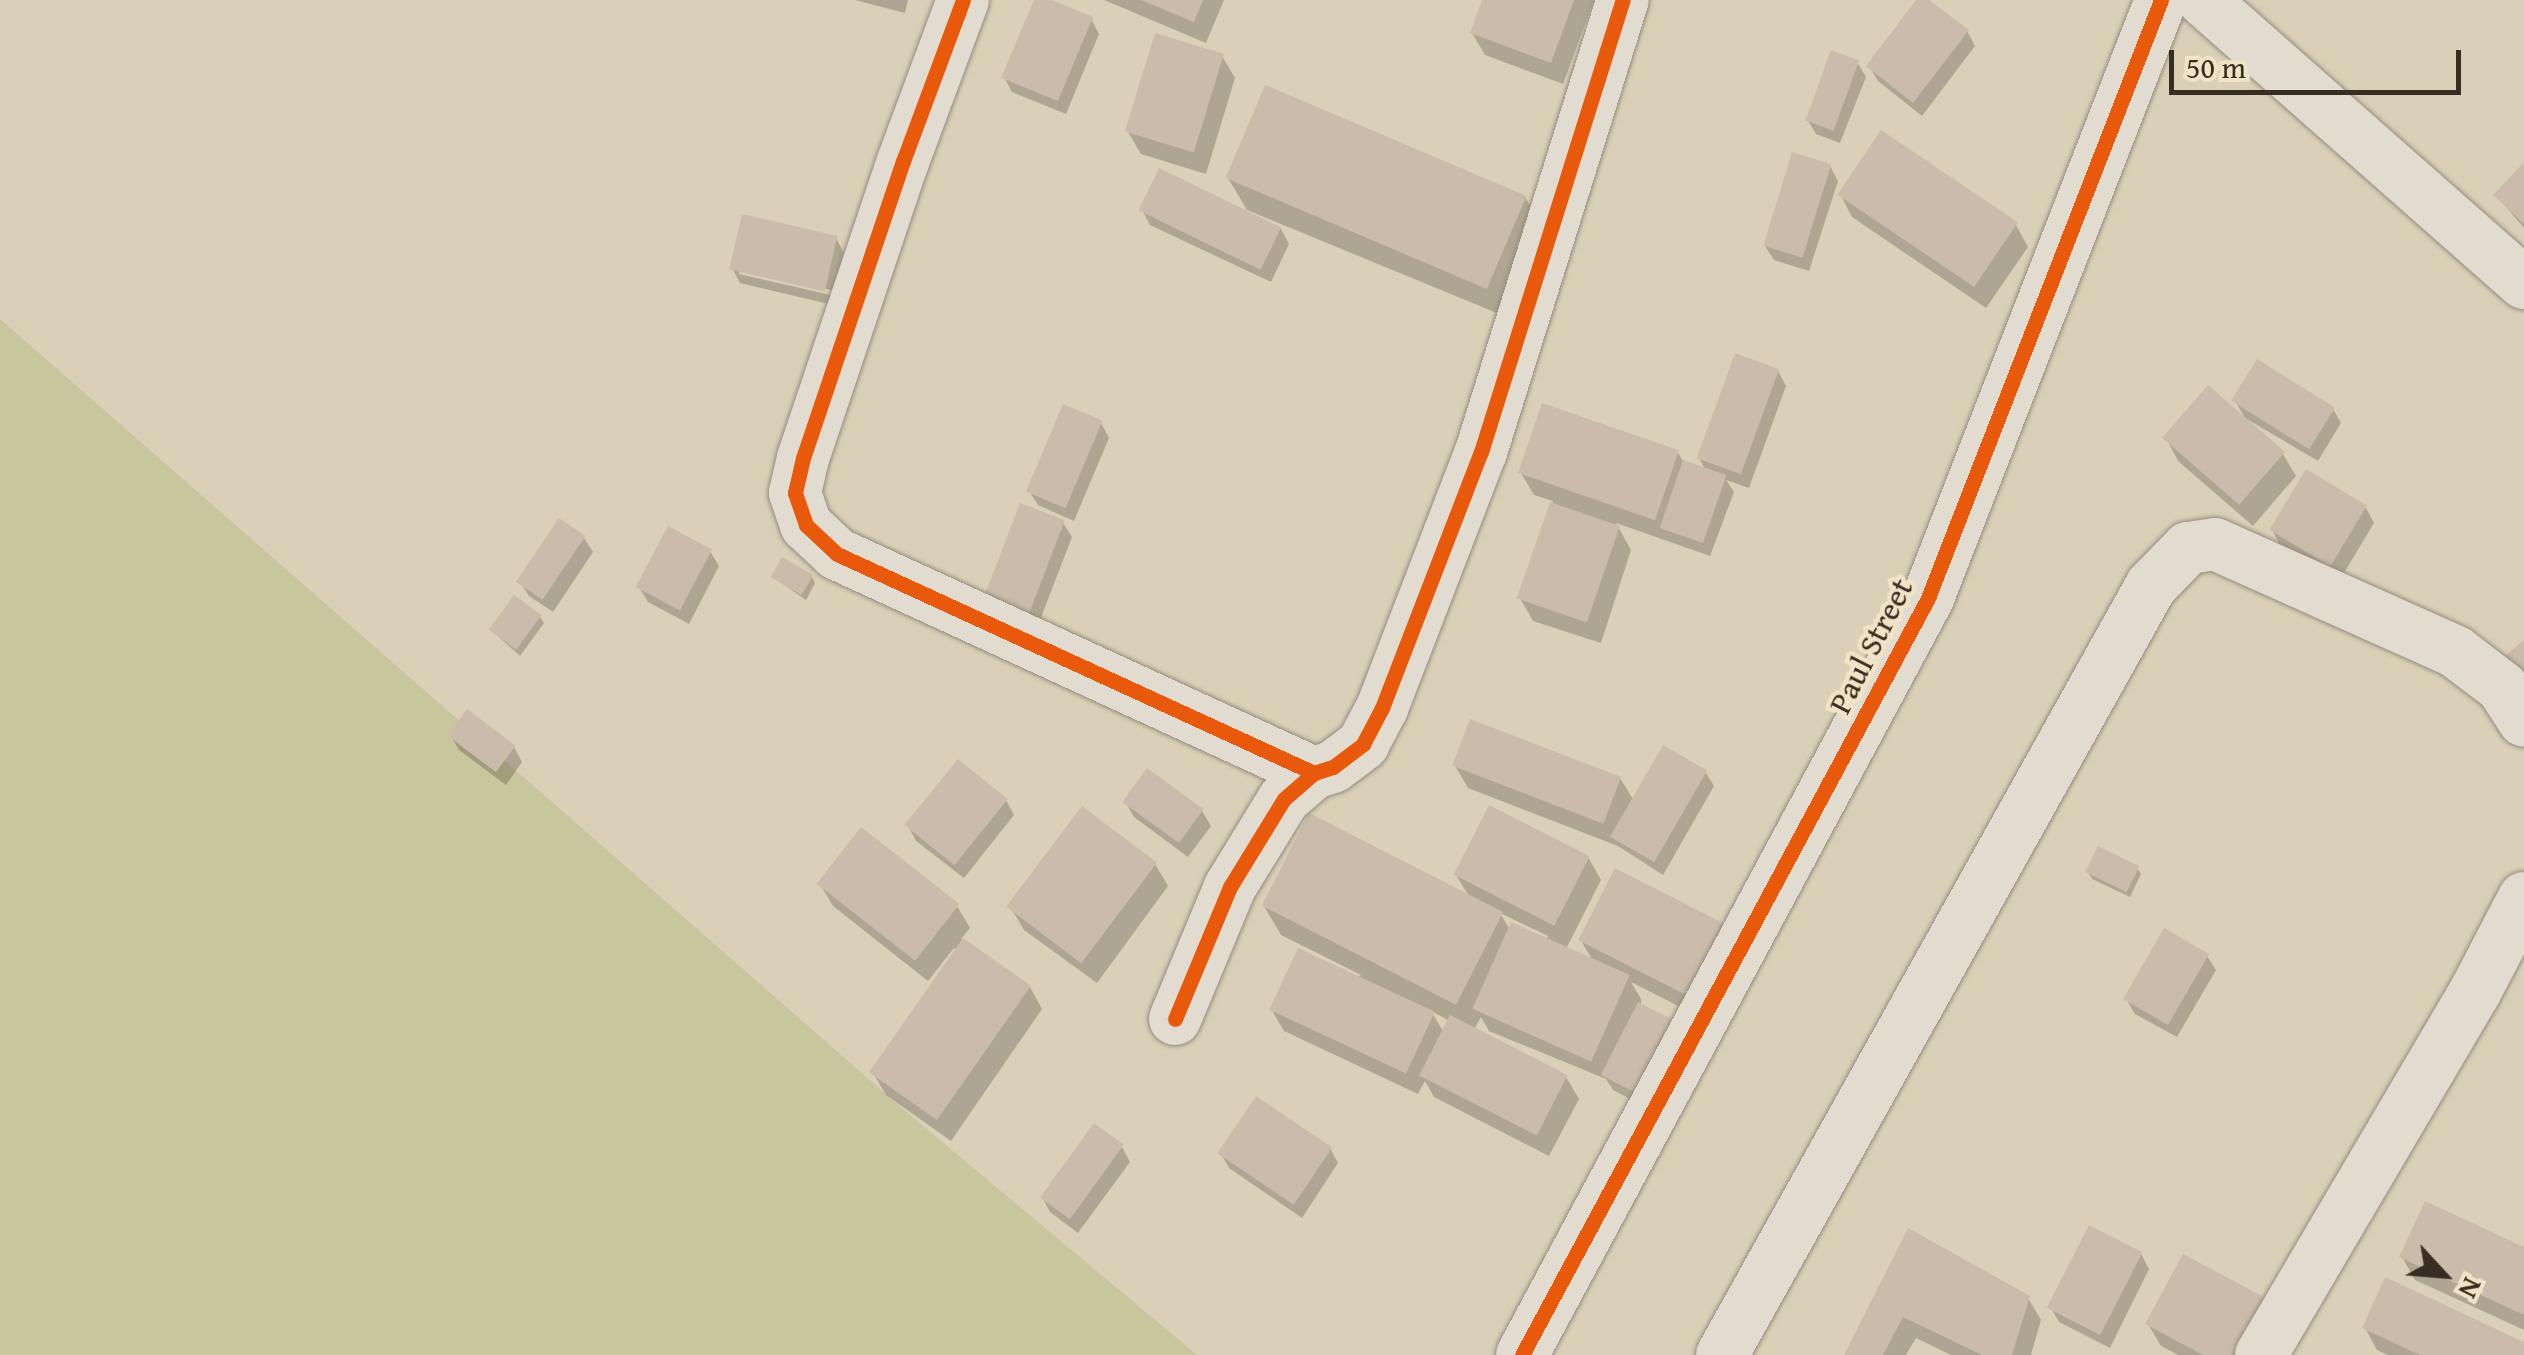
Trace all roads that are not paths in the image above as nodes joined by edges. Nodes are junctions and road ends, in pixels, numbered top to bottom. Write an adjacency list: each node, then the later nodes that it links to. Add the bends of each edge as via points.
1 (963, 0): 7 (street, via 803,458 795,492 806,524 837,554)
2 (1624, 0): 7 (street, via 1481,452 1390,690 1363,744 1334,767)
3 (2161, 0): 10 (street, Paul Street, via 1928,598)
4 (2203, 0): 5 (street)
5 (2524, 283)
6 (2524, 721): 11 (street, via 2502,687 2456,652 2215,544 2188,548 2151,586)
7 (1314, 773): 9 (street, via 1284,799 1230,887)
8 (2524, 898): 12 (street)
9 (1175, 1019)
10 (1522, 1355)
11 (1722, 1355)
12 (2261, 1355)

